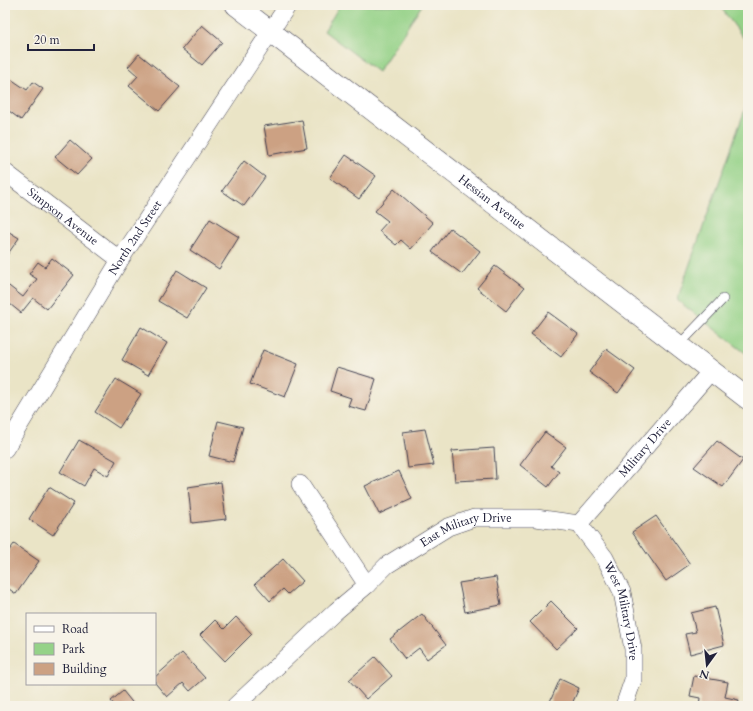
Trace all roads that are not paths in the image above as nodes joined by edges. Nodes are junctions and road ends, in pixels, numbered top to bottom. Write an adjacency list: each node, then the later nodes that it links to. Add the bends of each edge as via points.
1 (236, 5): 3 (street, Hessian Avenue)
2 (288, 5): 3 (street, North 2nd Street)
3 (271, 31): 5 (street, North 2nd Street); 7 (street, Hessian Avenue)
4 (5, 172): 5 (street, Simpson Avenue)
5 (120, 260): 10 (street, North 2nd Street)
6 (723, 298): 7 (lane)
7 (678, 346): 8 (street, Hessian Avenue)
8 (711, 371): 9 (street, Hessian Avenue); 12 (street, Military Drive)
9 (748, 399)
10 (5, 449)
11 (300, 484): 13 (street)
12 (579, 524): 13 (street, East Military Drive, via 536,518 474,518 448,527 388,565); 15 (street, West Military Drive, via 605,558 622,592 633,649 632,680)
13 (367, 585): 14 (street, East Military Drive)
14 (235, 706)
15 (624, 706)

